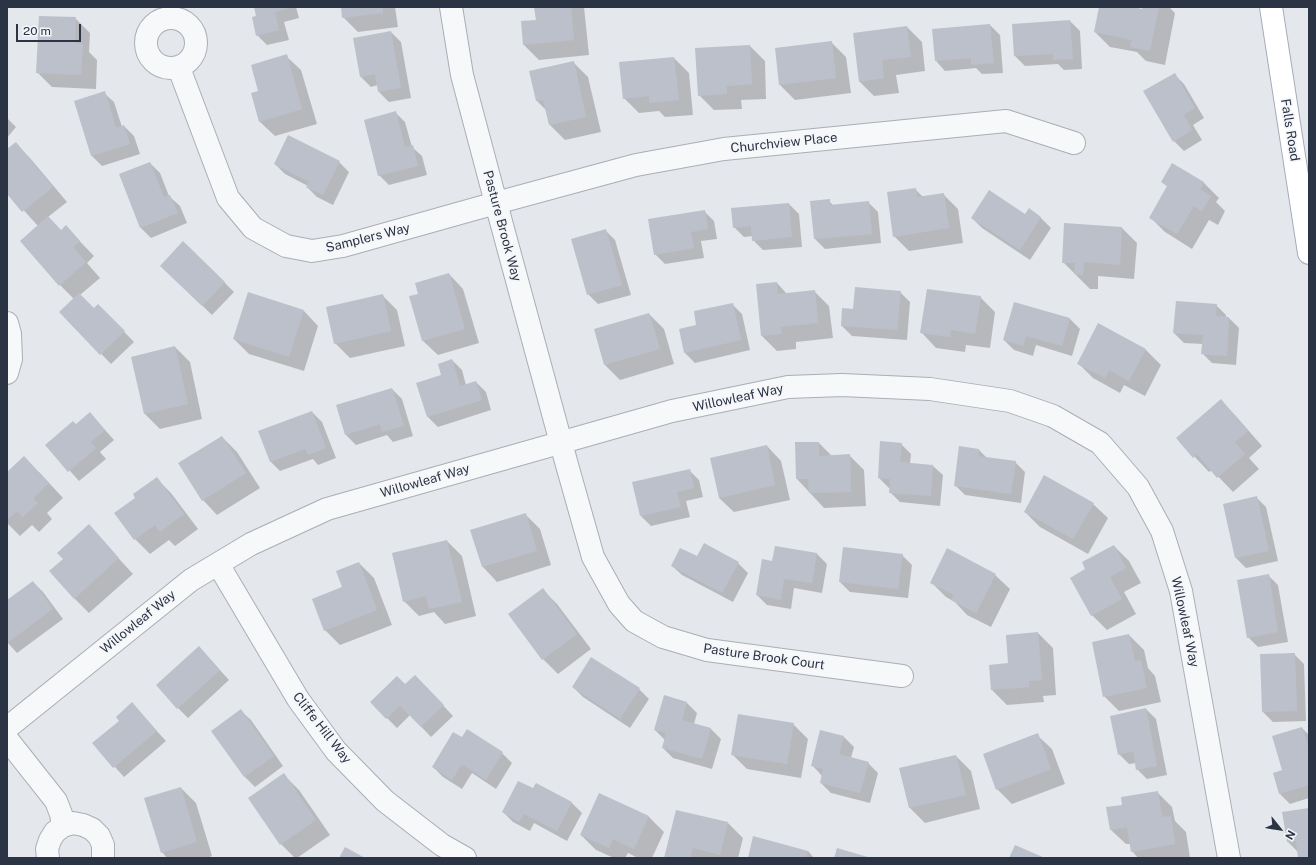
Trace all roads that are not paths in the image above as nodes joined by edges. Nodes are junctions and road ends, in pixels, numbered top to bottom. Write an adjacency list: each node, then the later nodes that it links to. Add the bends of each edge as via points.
1 (451, 7): 5 (street, Pasture Brook Way, via 462,75)
2 (1271, 7): 6 (main road, Falls Road)
3 (179, 68): 5 (street, Samplers Way, via 228,198 253,228 286,246 312,251 343,246)
4 (1074, 143): 5 (street, Churchview Place, via 1006,121 724,148 636,165)
5 (496, 203): 9 (street, Pasture Brook Way)
6 (1309, 253)
7 (7, 323): 8 (street, via 11,359)
8 (7, 373)
9 (561, 443): 10 (street, Willowleaf Way, via 327,508 251,544); 11 (street, Pasture Brook Court, via 593,557 619,604 634,620 663,637 707,650); 19 (street, Willowleaf Way, via 672,411 788,387 842,385 930,390 1010,401 1053,416 1100,443 1138,487 1152,512 1162,531 1181,591)
10 (218, 564): 12 (street, Willowleaf Way, via 191,580); 15 (street, Cliffe Hill Way, via 298,699 336,751)
11 (902, 676)
12 (7, 728)
13 (7, 739): 14 (street, via 56,801)
14 (64, 826): 16 (street, via 55,832 50,840); 17 (street, via 73,823 83,824 92,829 103,845)
15 (438, 852): 18 (street, Cliffe Hill Way)
16 (48, 858)
17 (103, 858)
18 (466, 858)
19 (1229, 858)

